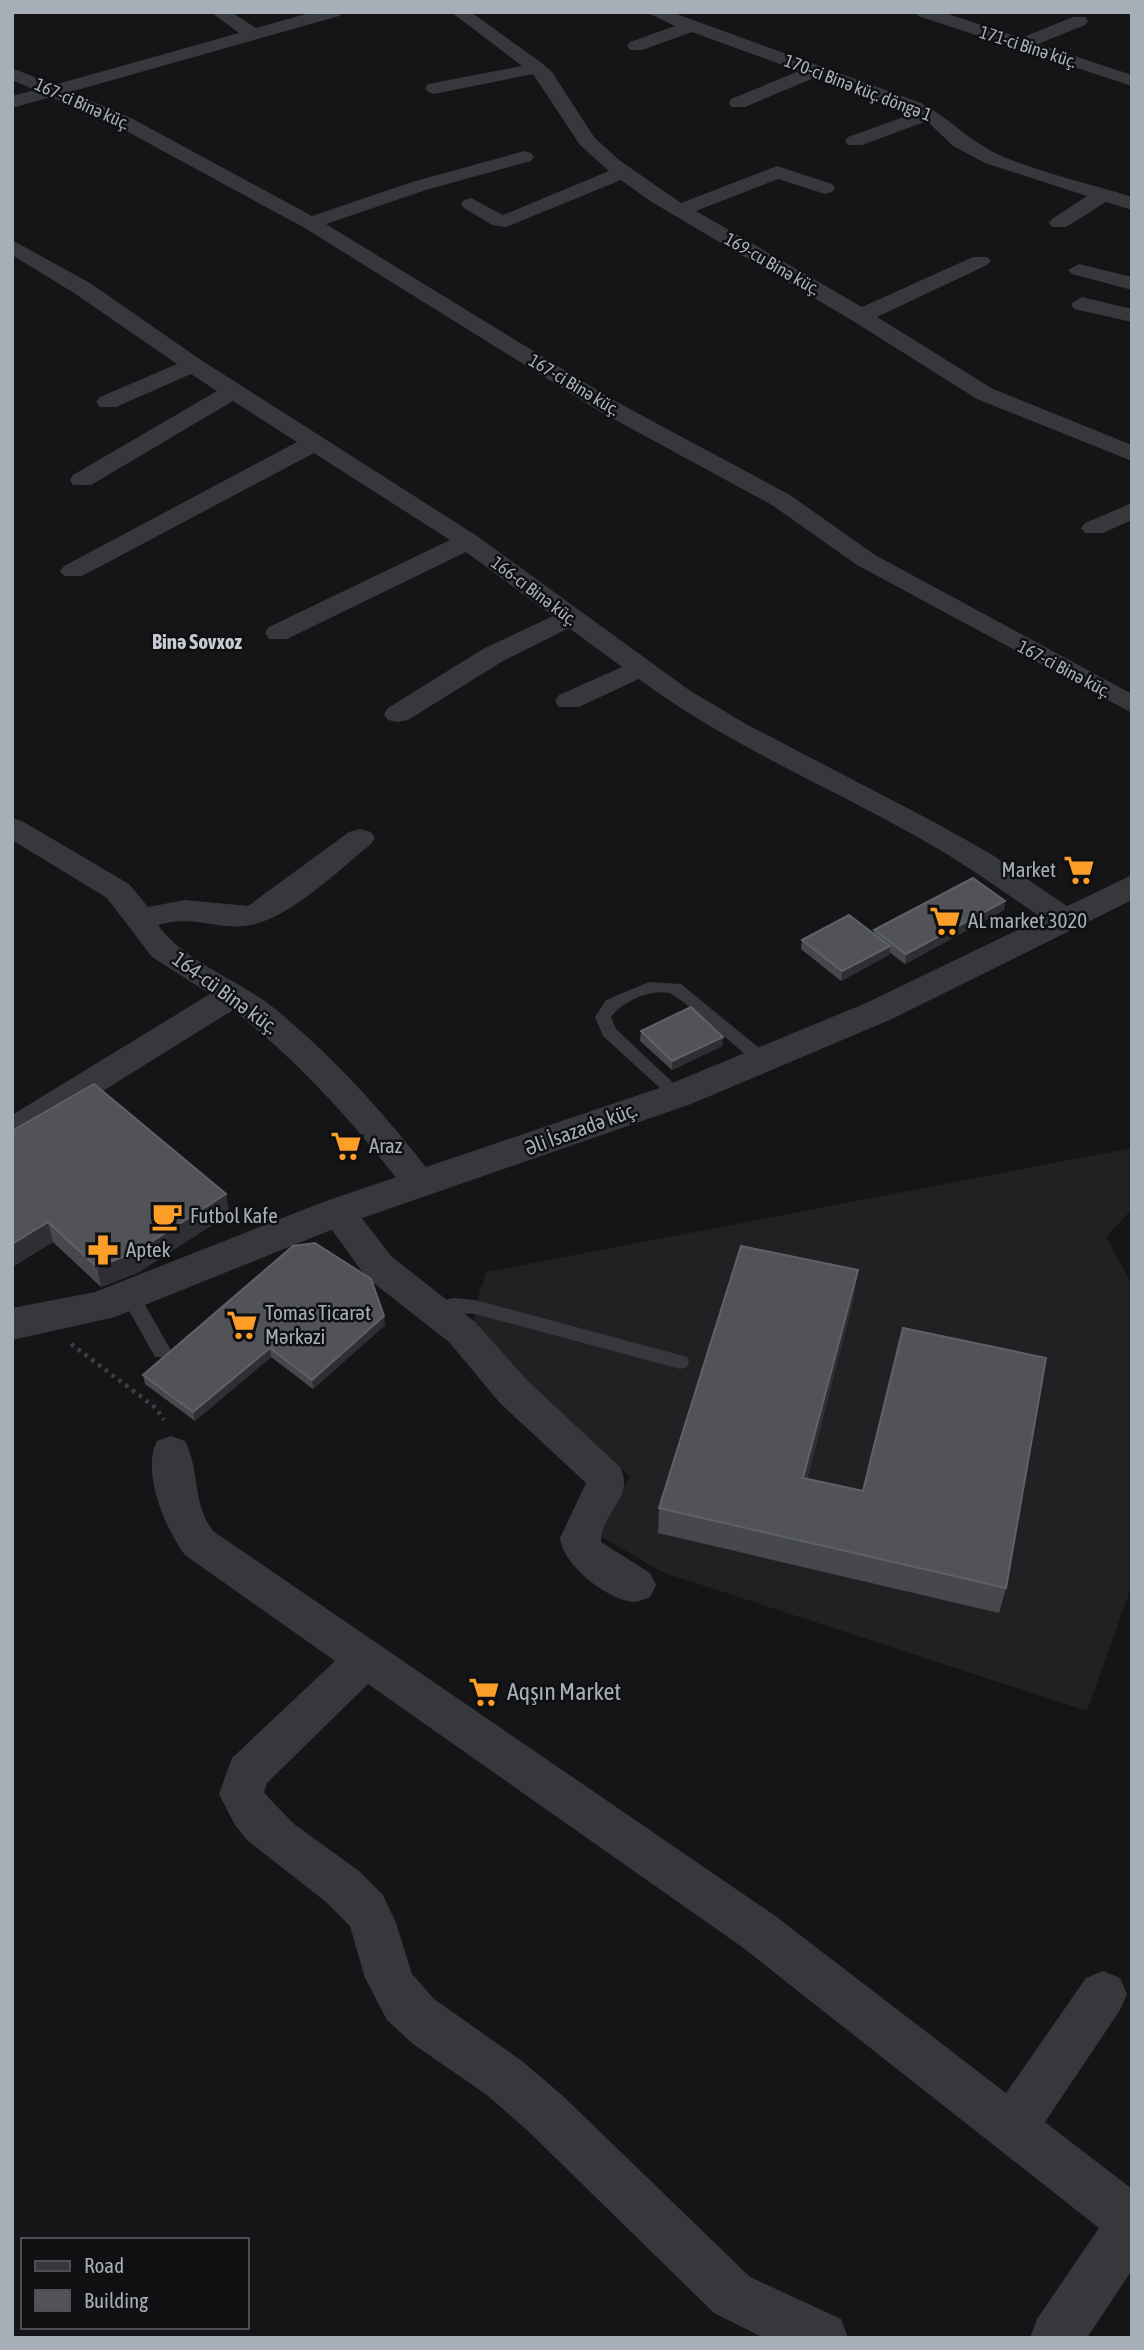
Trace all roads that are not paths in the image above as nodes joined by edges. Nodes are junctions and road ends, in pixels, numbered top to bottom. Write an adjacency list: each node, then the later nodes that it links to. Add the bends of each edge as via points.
1 (219, 12): 10 (street)
2 (333, 12): 10 (street)
3 (460, 12): 14 (street, 169-cu Binə küç.)
4 (654, 12): 9 (street, 170-ci Binə küç. döngə 1)
5 (924, 12): 8 (street, 171-ci Binə küç.)
6 (991, 12): 8 (street)
7 (1079, 21): 11 (street)
8 (960, 25): 11 (street, 171-ci Binə küç.)
9 (691, 26): 12 (street); 15 (street, 170-ci Binə küç. döngə 1)
10 (253, 34): 20 (street)
11 (1021, 45): 16 (street, 171-ci Binə küç.)
12 (636, 46)
13 (1121, 60): 16 (street)
14 (537, 68): 19 (street); 26 (street, 169-cu Binə küç., via 587,141)
15 (815, 71): 22 (street); 23 (street, 170-ci Binə küç. döngə 1)
16 (1099, 71): 18 (street, 171-ci Binə küç.)
17 (12, 73): 20 (street, 167-ci Binə küç.)
18 (1132, 81)
19 (434, 88)
20 (54, 90): 21 (street); 32 (street, 167-ci Binə küç., via 124,122)
21 (12, 102)
22 (738, 103)
23 (929, 114): 24 (street); 28 (street, 170-ci Binə küç. döngə 1, via 960,142 992,159)
24 (855, 141)
25 (524, 157): 32 (street)
26 (622, 172): 29 (street, via 506,220 499,221); 31 (street, 169-cu Binə küç.)
27 (825, 188): 31 (street, via 777,172)
28 (1103, 195): 30 (street, 170-ci Binə küç. döngə 1); 33 (street)
29 (471, 204)
30 (1132, 204)
31 (680, 210): 40 (street, 169-cu Binə küç.)
32 (310, 223): 56 (street, 167-ci Binə küç., via 607,406 781,500 866,561)
33 (1059, 223)
34 (12, 246): 36 (street, 166-cı Binə küç.)
35 (980, 261): 40 (street)
36 (24, 265): 42 (street, 166-cı Binə küç., via 82,288)
37 (1079, 270): 38 (street)
38 (1132, 284)
39 (1082, 304): 41 (street)
40 (861, 316): 46 (street, 169-cu Binə küç., via 985,394)
41 (1132, 316)
42 (193, 365): 43 (street, 166-cı Binə küç.); 44 (street)
43 (233, 391): 45 (street, 166-cı Binə küç.); 47 (street)
44 (108, 402)
45 (316, 442): 50 (street, 166-cı Binə küç.); 51 (street)
46 (1132, 454)
47 (82, 480)
48 (1132, 510): 49 (street)
49 (1094, 528)
50 (468, 541): 52 (street, 166-cı Binə küç.); 53 (street)
51 (73, 571)
52 (569, 618): 54 (street, 166-cı Binə küç.); 57 (street, via 493,655)
53 (278, 633)
54 (639, 669): 55 (street); 62 (street, 166-cı Binə küç., via 736,730 969,854)
55 (569, 701)
56 (1132, 705)
57 (398, 714)
58 (12, 827): 61 (street, 164-cü Binə küç., via 118,891)
59 (360, 838): 61 (street, via 251,917 195,909)
60 (1132, 886): 62 (street, Əli İsazadə küç.)
61 (141, 919): 63 (street, 164-cü Binə küç., via 155,942)
62 (1066, 920): 64 (street, Əli İsazadə küç.)
63 (234, 994): 66 (street); 67 (street, 164-cü Binə küç., via 335,1082)
64 (764, 1061): 65 (street, Əli İsazadə küç.); 65 (lane, via 675,988 649,987 611,1004 603,1017 609,1031)
65 (678, 1095): 67 (street, Əli İsazadə küç.)
66 (12, 1131)
67 (420, 1184): 68 (street, Əli İsazadə küç.)
68 (337, 1212): 69 (street, Əli İsazadə küç.); 70 (street, via 379,1267)
69 (130, 1296): 71 (street, Əli İsazadə küç., via 101,1307); 72 (lane)
70 (435, 1309): 73 (lane, via 475,1307); 75 (street, via 462,1332 536,1414 606,1478 607,1489 579,1533 579,1544 587,1556)
71 (26, 1322)
72 (162, 1352)
73 (680, 1362)
74 (171, 1452): 76 (street, via 178,1506 186,1528 200,1543)
75 (635, 1585)
76 (367, 1658): 78 (street, via 758,1931); 80 (street, via 248,1772 241,1794 251,1815 359,1900 378,1928 386,1976 403,2002 517,2088 732,2295 751,2308)
77 (1103, 1994): 78 (street)
78 (1011, 2129): 79 (street)
79 (1132, 2222): 81 (street)
80 (822, 2338)
81 (1056, 2338)

